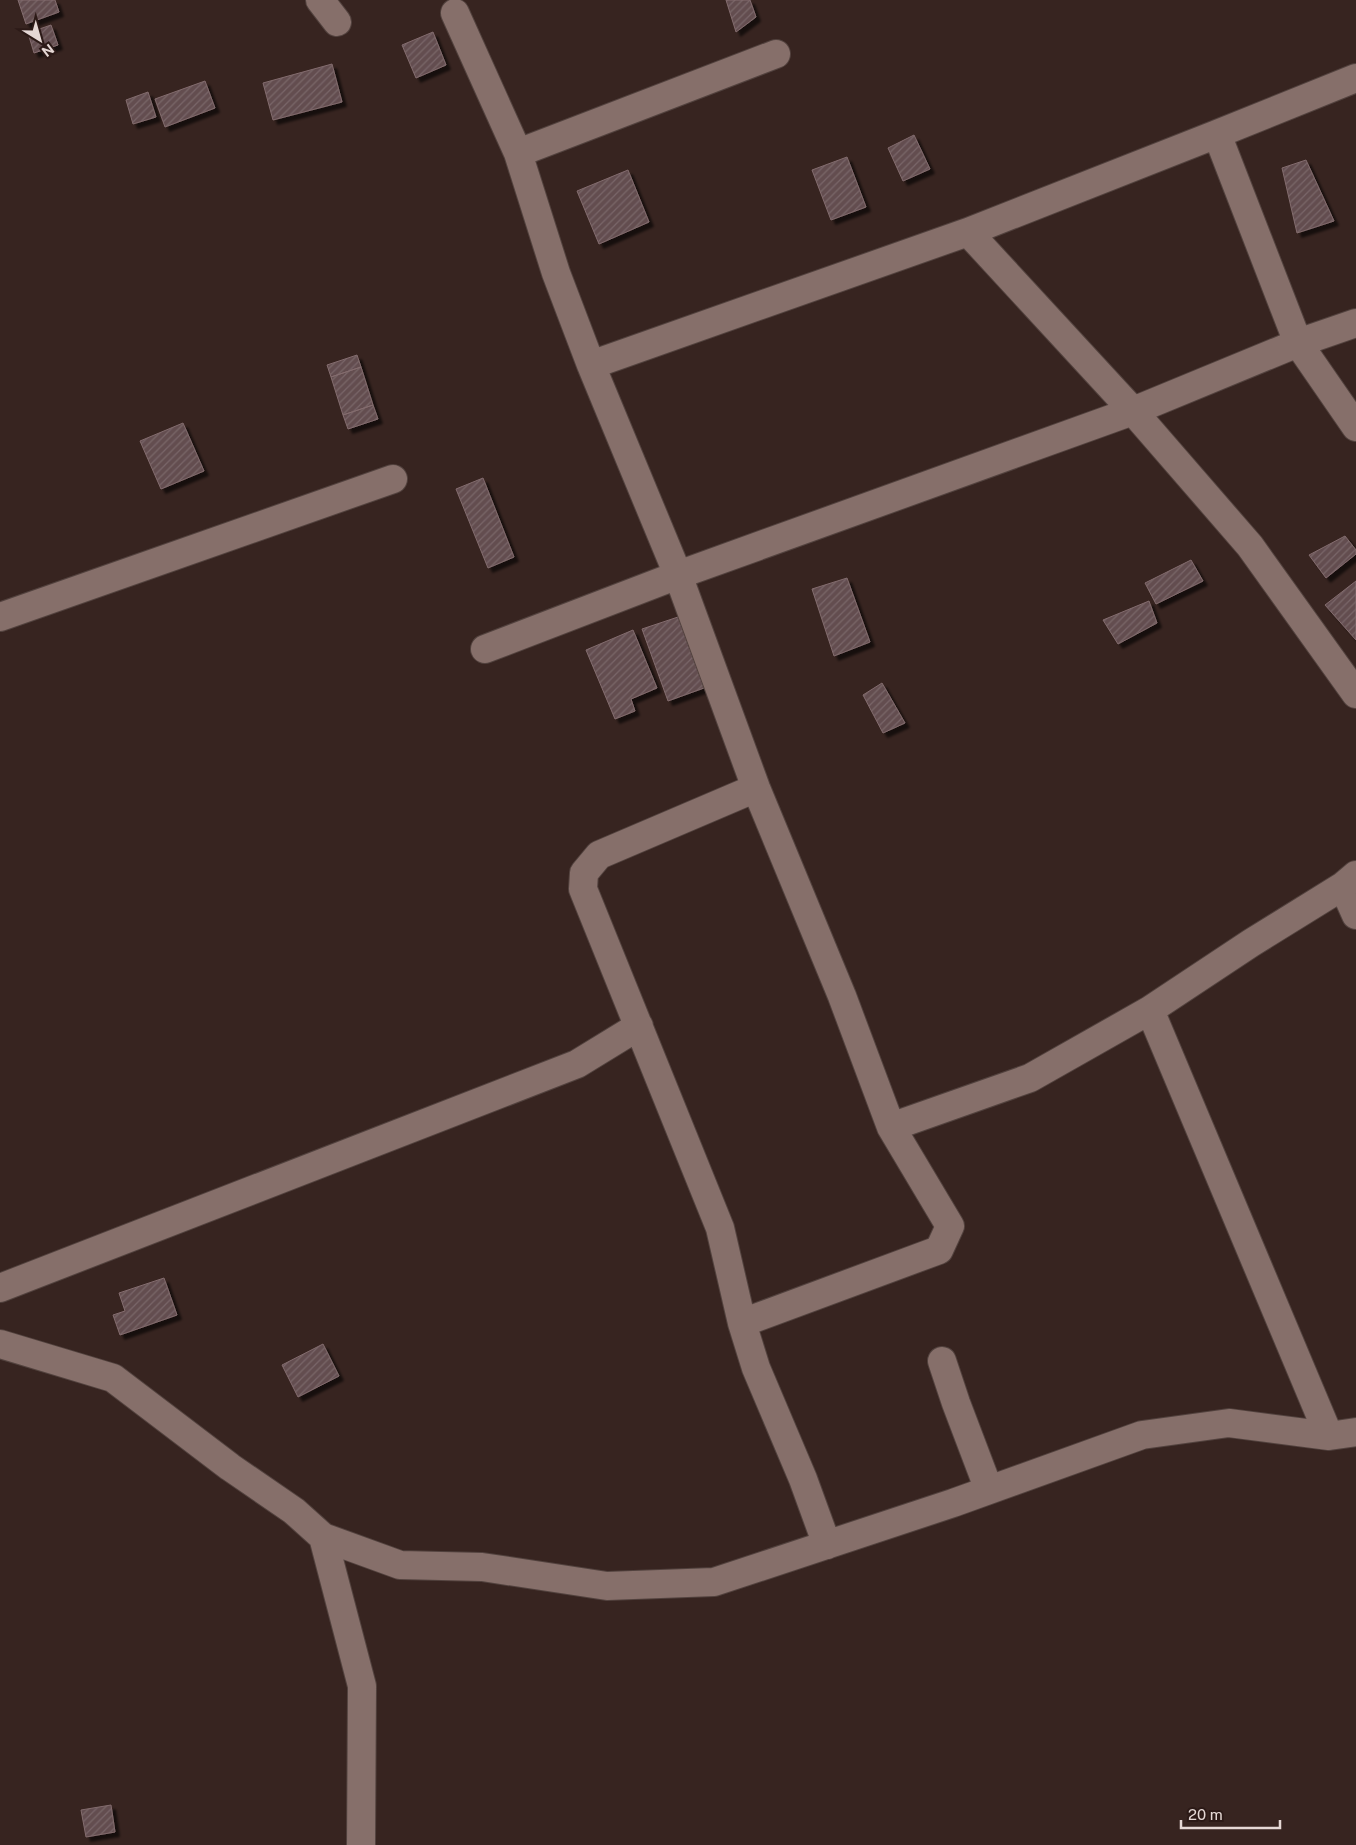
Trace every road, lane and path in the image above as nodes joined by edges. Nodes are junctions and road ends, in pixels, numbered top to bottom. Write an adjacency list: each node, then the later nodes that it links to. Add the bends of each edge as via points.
1 (320, 0): 3 (street)
2 (455, 13): 7 (street)
3 (337, 22)
4 (776, 54): 7 (street)
5 (1356, 78): 6 (street)
6 (1217, 134): 8 (street); 10 (street)
7 (518, 153): 11 (street, via 556,273)
8 (968, 232): 11 (street); 12 (street)
9 (1356, 323): 10 (street)
10 (1298, 343): 12 (street); 13 (street)
11 (591, 365): 15 (street)
12 (1132, 411): 15 (street); 18 (street, via 1250,546)
13 (1356, 427)
14 (393, 479): 16 (street)
15 (678, 576): 17 (street); 19 (street)
16 (0, 617)
17 (485, 649)
18 (1356, 694)
19 (756, 788): 23 (street, via 599,855 584,873 582,889); 24 (street, via 842,996)
20 (1350, 880): 21 (street); 22 (street)
21 (1356, 915)
22 (1150, 1010): 24 (street, via 1030,1078); 30 (street)
23 (639, 1026): 25 (street, via 577,1064); 26 (street, via 720,1228)
24 (891, 1127): 26 (street, via 950,1226 939,1250)
25 (0, 1288)
26 (742, 1323): 33 (street, via 756,1368 804,1479)
27 (0, 1344): 32 (street, via 113,1378 294,1511)
28 (942, 1360): 31 (street)
29 (1356, 1432): 30 (street)
30 (1329, 1436): 31 (street, via 1229,1423 1142,1435)
31 (989, 1490): 33 (street)
32 (323, 1537): 33 (street, via 400,1565 482,1567 607,1586 714,1582); 34 (street, via 362,1686)
33 (827, 1545)
34 (361, 1845)

